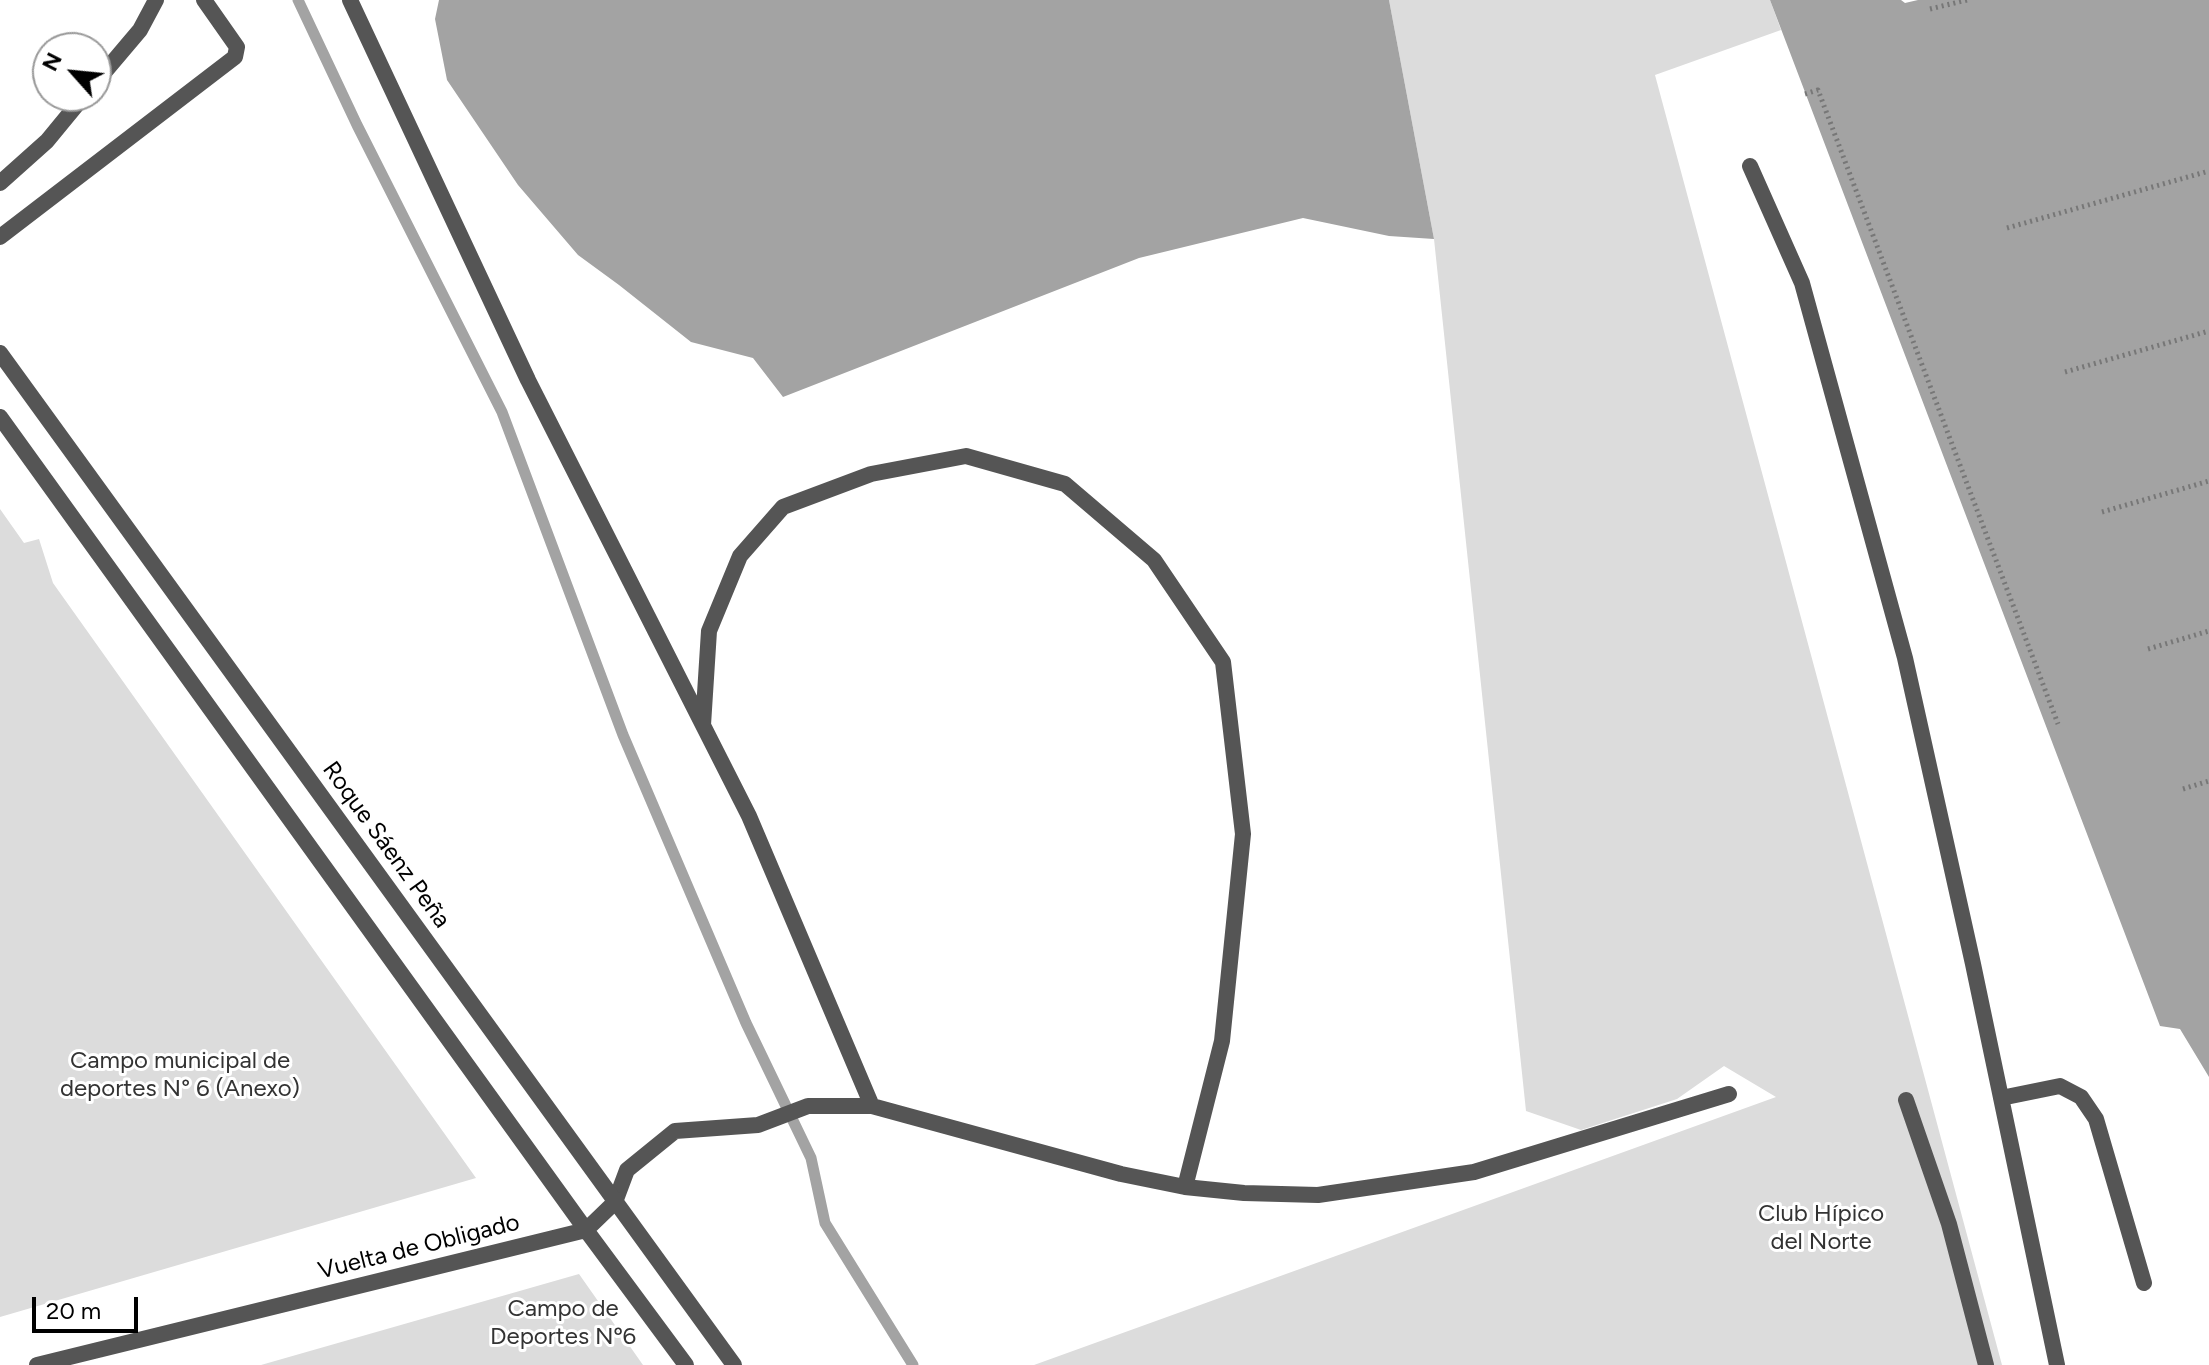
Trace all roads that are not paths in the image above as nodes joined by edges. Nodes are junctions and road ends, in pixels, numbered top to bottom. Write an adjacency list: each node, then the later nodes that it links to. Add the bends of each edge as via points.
1 (156, 0): 4 (street, via 140,30)
2 (204, 0): 8 (street, via 237,47 235,57)
3 (350, 0): 11 (street, via 528,380)
4 (112, 63)
5 (71, 112): 7 (street)
6 (1750, 166): 13 (street, via 1802,283 1901,642)
7 (0, 183)
8 (0, 237)
9 (0, 353): 17 (street, Roque Sáenz Peña)
10 (0, 417): 18 (street)
11 (703, 725): 15 (street, via 749,816); 16 (street, via 709,631 740,556 783,507 871,474 966,456 1065,484 1154,560 1223,662 1243,834 1222,1041)
12 (1729, 1094): 16 (street, via 1474,1172 1318,1195)
13 (2001, 1098): 19 (street, via 2060,1086 2081,1097 2096,1119); 24 (street)
14 (1906, 1100): 23 (street, via 1949,1224)
15 (872, 1106): 16 (street); 17 (street, via 808,1106 758,1125 675,1131 627,1170)
16 (1185, 1187)
17 (615, 1202): 18 (street); 22 (street, Roque Sáenz Peña)
18 (586, 1230): 20 (street, Vuelta de Obligado); 21 (street)
19 (2144, 1283)
20 (37, 1365)
21 (686, 1365)
22 (734, 1365)
23 (1986, 1365)
24 (2057, 1365)

